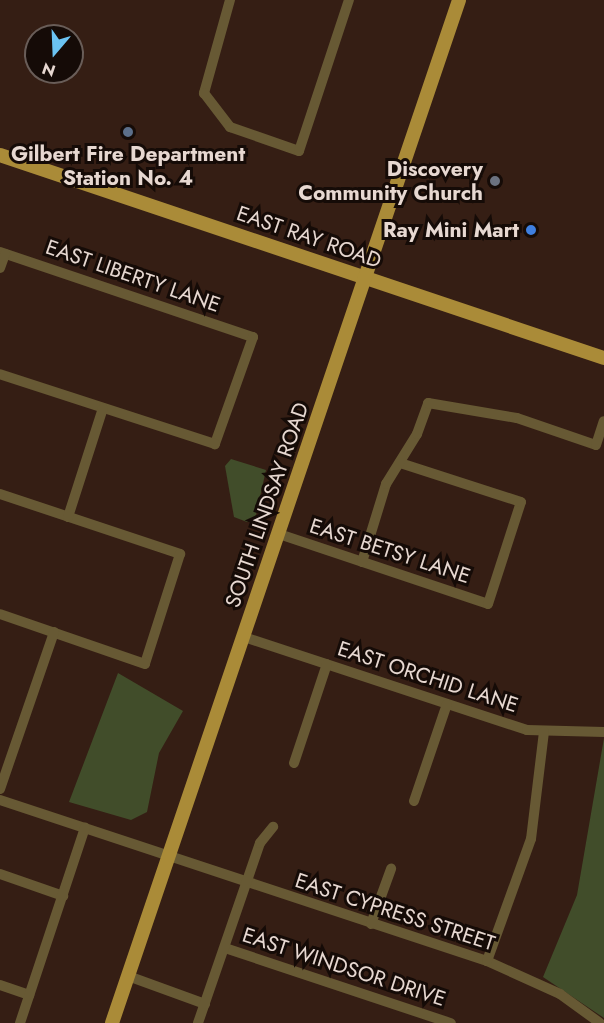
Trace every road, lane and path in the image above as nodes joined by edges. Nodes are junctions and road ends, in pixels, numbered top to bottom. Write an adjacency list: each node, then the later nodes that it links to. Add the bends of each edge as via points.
1 (230, 0): 2 (street, via 204,93 230,128 299,151)
2 (349, 0)
3 (459, 0): 7 (main road, SOUTH LINDSAY ROAD)
4 (0, 155): 7 (main road, EAST RAY ROAD)
5 (2, 253): 6 (street); 10 (street, EAST LIBERTY LANE, via 253,337 215,444)
6 (0, 268)
7 (365, 278): 8 (main road, EAST RAY ROAD); 15 (main road, SOUTH LINDSAY ROAD)
8 (604, 358)
9 (0, 374): 10 (street)
10 (103, 408): 14 (street)
11 (604, 421): 12 (street, via 596,445 517,418 428,403)
12 (400, 462): 16 (street, via 386,484); 16 (street, EAST BETSY LANE, via 521,502 488,604)
13 (0, 494): 14 (street)
14 (68, 517): 18 (street, via 180,554 144,664)
15 (279, 534): 16 (street, EAST BETSY LANE); 19 (main road, SOUTH LINDSAY ROAD)
16 (362, 562)
17 (0, 614): 18 (street)
18 (54, 632): 25 (street)
19 (244, 637): 20 (street, EAST ORCHID LANE); 30 (main road, SOUTH LINDSAY ROAD)
20 (327, 664): 21 (street, EAST ORCHID LANE); 24 (street)
21 (447, 704): 22 (street, EAST ORCHID LANE); 27 (street)
22 (544, 732): 23 (street, EAST ORCHID LANE); 37 (street, via 531,839)
23 (604, 732)
24 (294, 763)
25 (0, 789)
26 (0, 800): 29 (street)
27 (414, 801)
28 (273, 827): 33 (street, via 260,843)
29 (86, 828): 30 (street); 34 (street)
30 (169, 857): 33 (street, EAST CYPRESS STREET); 38 (main road, SOUTH LINDSAY ROAD)
31 (391, 869): 35 (street)
32 (0, 874): 34 (street)
33 (246, 883): 35 (street, EAST CYPRESS STREET); 36 (street)
34 (63, 896): 40 (street)
35 (371, 924): 37 (street, EAST CYPRESS STREET)
36 (225, 948): 41 (street); 45 (street, EAST WINDSOR DRIVE)
37 (487, 961): 46 (street, EAST CYPRESS STREET, via 560,994)
38 (128, 976): 41 (street); 43 (main road, SOUTH LINDSAY ROAD)
39 (0, 985): 40 (street)
40 (29, 995): 42 (street)
41 (205, 1004): 44 (street)
42 (20, 1023)
43 (112, 1023)
44 (198, 1023)
45 (451, 1023)
46 (600, 1023)

